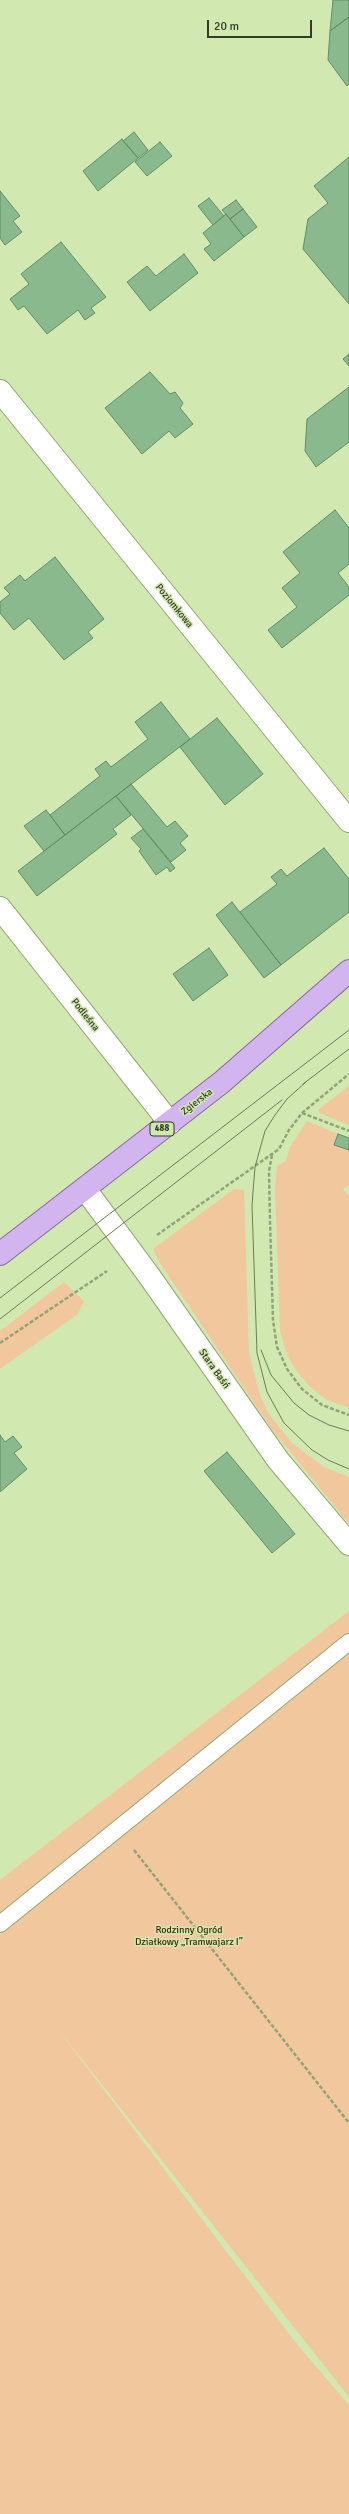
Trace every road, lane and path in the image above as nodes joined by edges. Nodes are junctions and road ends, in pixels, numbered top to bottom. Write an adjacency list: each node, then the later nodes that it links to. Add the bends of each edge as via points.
1 (0, 391): 2 (street, Poziomkowa)
2 (349, 821)
3 (0, 908): 7 (street, Podleśna)
4 (349, 971): 7 (main road, Zgierska / 488)
5 (349, 1074): 6 (path)
6 (302, 1113): 8 (path); 9 (path, via 279,1149)
7 (170, 1123): 10 (main road, Zgierska / 488)
8 (349, 1131)
9 (272, 1155): 11 (path); 14 (path, via 269,1171 270,1222 273,1320 277,1347 287,1369 302,1389 322,1406)
10 (85, 1189): 11 (street, Stara Baśń); 12 (main road, Zgierska / 488)
11 (132, 1252): 13 (path, via 91,1283); 15 (street, Stara Baśń, via 274,1455)
12 (0, 1254)
13 (0, 1343)
14 (349, 1415)
15 (349, 1544)
16 (349, 1642): 17 (lane)
17 (118, 1830): 18 (lane); 19 (path)
18 (0, 1924)
19 (349, 2123)

